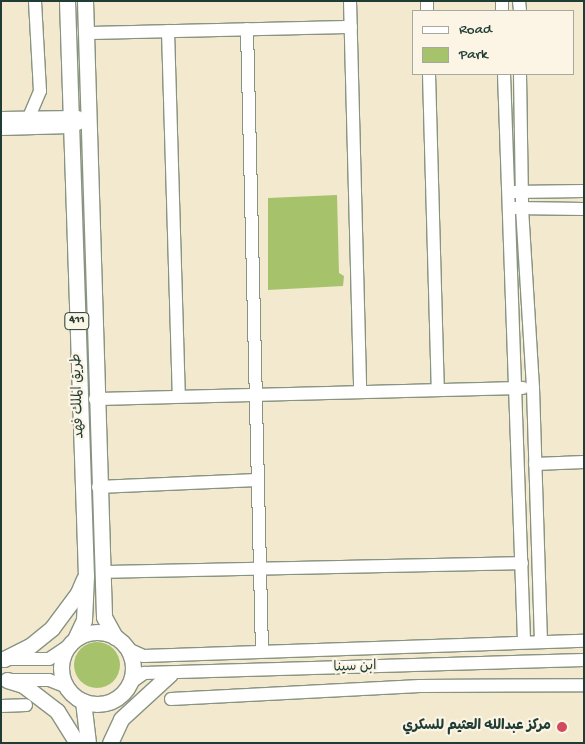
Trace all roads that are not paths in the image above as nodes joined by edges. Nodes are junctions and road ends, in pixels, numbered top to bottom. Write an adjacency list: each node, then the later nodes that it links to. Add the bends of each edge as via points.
1 (35, 1): 12 (street, via 40,91)
2 (67, 1): 15 (main road, طريق الملك فهد / 411)
3 (85, 1): 8 (main road, طريق الملك فهد / 411)
4 (350, 1): 5 (street)
5 (351, 27): 6 (street); 26 (street)
6 (247, 29): 7 (street); 27 (street)
7 (168, 31): 8 (street); 28 (street)
8 (86, 33): 14 (main road, طريق الملك فهد / 411)
9 (429, 75): 25 (street)
10 (504, 75): 18 (street)
11 (520, 75): 19 (street)
12 (29, 117): 13 (street); 15 (street)
13 (1, 118)
14 (88, 119): 15 (street); 29 (main road, طريق الملك فهد / 411)
15 (71, 121): 16 (street); 37 (main road, طريق الملك فهد / 411)
16 (1, 129)
17 (584, 191): 19 (street)
18 (507, 192): 19 (street); 21 (street)
19 (522, 192): 20 (street)
20 (522, 208): 21 (street); 22 (street); 23 (street)
21 (508, 209): 24 (street)
22 (584, 209)
23 (533, 388): 24 (street); 31 (street)
24 (516, 389): 25 (street); 34 (street)
25 (438, 390): 26 (street)
26 (360, 392): 27 (street)
27 (255, 394): 28 (street); 32 (street)
28 (179, 396): 29 (street)
29 (95, 399): 33 (main road, طريق الملك فهد / 411)
30 (584, 462): 31 (street)
31 (535, 464): 41 (street)
32 (257, 480): 33 (street); 35 (street)
33 (98, 487): 36 (main road, طريق الملك فهد / 411)
34 (522, 563): 35 (street); 40 (street)
35 (260, 567): 36 (street); 44 (street)
36 (102, 572): 38 (main road, طريق الملك فهد / 411, via 104,617)
37 (86, 576): 42 (main road, طريق الملك فهد / 411, via 84,620); 45 (main road, via 78,593 52,628 30,646)
38 (115, 637): 42 (main road, via 95,632); 43 (main road, 411)
39 (584, 641): 41 (street, ابن سينا)
40 (524, 642): 41 (street, ابن سينا); 44 (street, ابن سينا)
41 (541, 642)
42 (71, 643): 45 (street, via 49,659); 51 (main road, 411, via 61,667)
43 (128, 649): 44 (street, ابن سينا, via 144,656); 49 (main road, via 132,660)
44 (262, 651)
45 (2, 659)
46 (584, 660): 47 (street, ابن سينا)
47 (170, 674): 49 (street, ابن سينا, via 144,673); 59 (main road, via 121,719)
48 (4, 680): 51 (street, via 49,680); 57 (main road, via 23,685 57,711)
49 (129, 684): 52 (main road)
50 (584, 685): 53 (street, via 420,686)
51 (67, 687): 54 (main road)
52 (116, 698): 54 (main road, via 100,703); 59 (main road, via 110,713)
53 (171, 699)
54 (83, 700): 58 (main road)
55 (26, 705): 56 (street)
56 (1, 706)
57 (77, 743)
58 (88, 743)
59 (109, 743)

